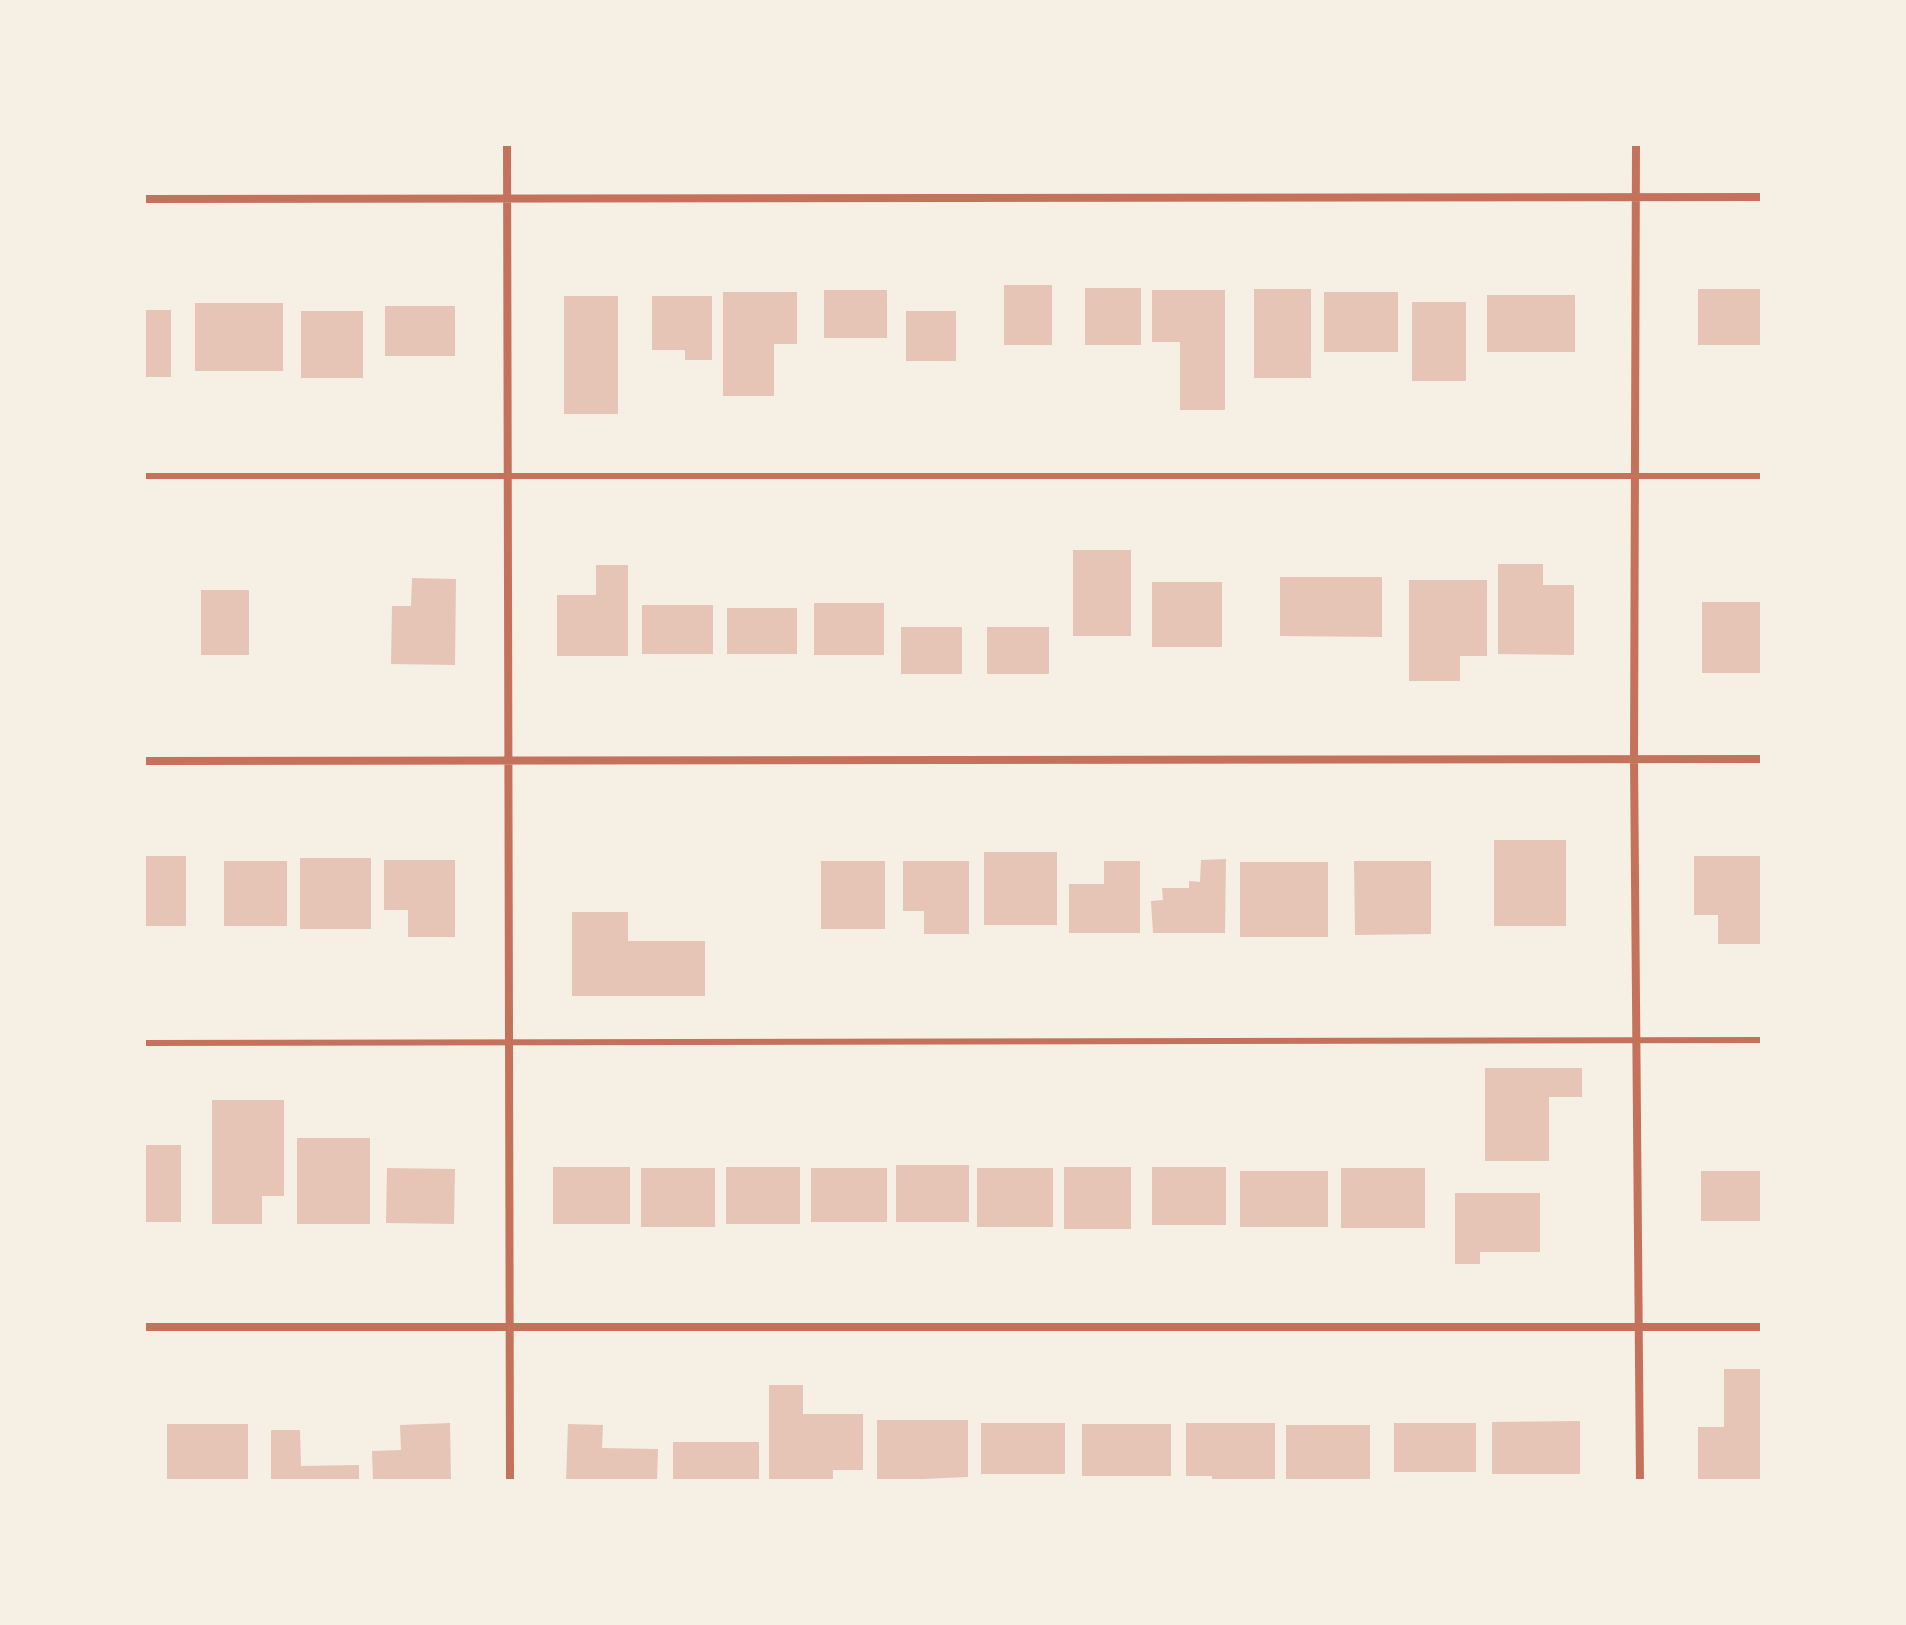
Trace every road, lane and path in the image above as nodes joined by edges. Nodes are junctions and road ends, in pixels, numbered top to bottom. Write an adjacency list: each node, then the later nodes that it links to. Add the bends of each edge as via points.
1 (507, 144): 6 (street)
2 (1636, 144): 4 (street)
3 (1762, 197): 4 (street)
4 (1636, 198): 6 (street); 8 (street)
5 (144, 199): 6 (street)
6 (507, 199): 10 (street)
7 (144, 476): 10 (lane)
8 (1635, 476): 9 (lane); 10 (lane); 11 (street)
9 (1762, 476)
10 (508, 477): 14 (street)
11 (1634, 759): 12 (street); 14 (street); 16 (street)
12 (1762, 759)
13 (144, 761): 14 (street)
14 (508, 761): 17 (street)
15 (1762, 1040): 16 (lane)
16 (1636, 1041): 17 (lane); 21 (street)
17 (509, 1042): 18 (lane); 20 (street)
18 (144, 1043)
19 (144, 1327): 20 (street)
20 (510, 1327): 21 (street); 23 (street)
21 (1639, 1327): 22 (street); 24 (street)
22 (1762, 1327)
23 (510, 1481)
24 (1640, 1481)

